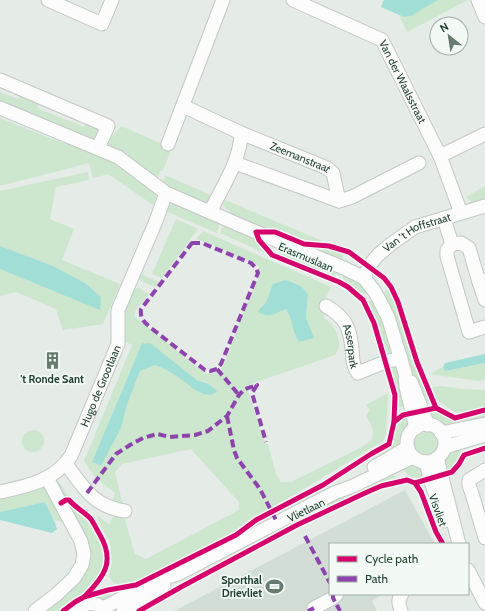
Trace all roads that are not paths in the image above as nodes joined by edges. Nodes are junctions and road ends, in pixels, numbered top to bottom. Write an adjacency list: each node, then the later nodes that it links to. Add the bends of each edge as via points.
1 (48, 0): 2 (street, via 102,24)
2 (112, 0)
3 (223, 0): 8 (street)
4 (293, 0): 14 (street, Van der Waalsstraat, via 382,40)
5 (478, 0): 6 (street)
6 (485, 17)
7 (0, 80): 13 (street, via 108,126)
8 (183, 106): 10 (street, Zeemanstraat); 12 (street)
9 (0, 108): 13 (street, Erasmuslaan)
10 (241, 133): 15 (street, via 241,145); 18 (street, Zeemanstraat, via 327,168 333,173)
11 (485, 134): 14 (street)
12 (168, 144)
13 (98, 148): 17 (street, Erasmuslaan, via 118,157)
14 (440, 156): 21 (street, Van der Waalsstraat)
15 (235, 163): 18 (street); 20 (street)
16 (419, 163): 18 (street)
17 (166, 193): 20 (street, Erasmuslaan); 37 (street, Hugo de Grootlaan, via 118,310 118,344)
18 (339, 201)
19 (485, 206): 21 (street, Van 't Hoffstraat)
20 (210, 212): 24 (street, Erasmuslaan)
21 (461, 213): 22 (street, Van 't Hoffstraat)
22 (444, 219): 23 (street); 24 (street, Van 't Hoffstraat, via 415,228 391,244 369,266)
23 (452, 244): 25 (street, via 462,243 469,248); 28 (street, via 447,250 447,256 469,332)
24 (364, 278): 29 (street, Erasmuslaan, via 375,292 388,317)
25 (482, 282): 26 (street)
26 (485, 300)
27 (326, 306): 29 (street, Asserpark, via 339,313 347,324 351,338 352,364 358,373)
28 (485, 327)
29 (401, 358): 31 (street, Erasmuslaan, via 405,373 413,385)
30 (485, 424): 32 (street)
31 (422, 426): 32 (street, via 436,427); 35 (street, via 409,436)
32 (442, 433): 34 (street)
33 (485, 435): 34 (street)
34 (445, 447): 36 (street, via 441,455)
35 (410, 452): 36 (street, via 421,462); 46 (street, Vlietlaan, via 354,486 334,493)
36 (432, 460): 43 (street, Visvliet, via 430,479); 44 (street, Visvliet)
37 (66, 464): 39 (street, Hugo de Grootlaan); 41 (street, via 87,493 113,509)
38 (485, 470): 42 (street, via 469,480 469,485)
39 (47, 478): 40 (street, Hugo de Grootlaan); 52 (street, via 81,541 84,554 82,565 74,578)
40 (0, 492)
41 (125, 511)
42 (485, 538)
43 (454, 543)
44 (459, 543)
45 (469, 572): 49 (street)
46 (178, 574): 51 (street, Vlietlaan, via 157,580); 54 (street, Vlietlaan)
47 (402, 595): 55 (street, via 398,603)
48 (335, 596): 50 (street)
49 (485, 603)
50 (314, 608)
51 (105, 609): 53 (street, via 90,603 80,606)
52 (35, 611)
53 (76, 611)
54 (123, 611)
55 (401, 611)

